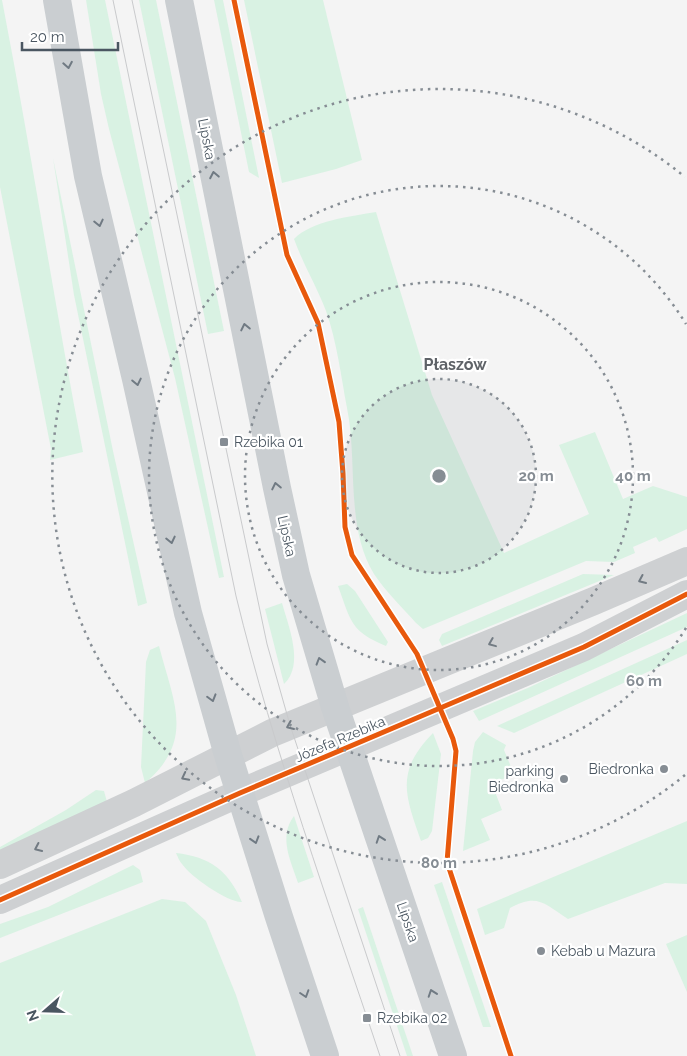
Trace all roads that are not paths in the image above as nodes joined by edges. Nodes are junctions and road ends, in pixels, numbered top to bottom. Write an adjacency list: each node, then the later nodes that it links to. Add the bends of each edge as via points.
1 (57, 0): 7 (main road, one-way to 7, via 88,176 188,613)
2 (179, 0): 5 (main road, Lipska, one-way to 2, via 283,518)
3 (687, 561): 5 (street, one-way to 5)
4 (687, 594): 6 (street, Józefa Rzebika, via 584,647)
5 (335, 707): 6 (main road, Lipska); 7 (street, one-way to 7)
6 (349, 748): 8 (street, Józefa Rzebika); 12 (main road, Lipska, one-way to 6)
7 (228, 755): 8 (main road); 9 (street, one-way to 9)
8 (240, 793): 10 (street, Józefa Rzebika); 11 (main road, one-way to 11)
9 (0, 865)
10 (0, 900)
11 (325, 1056)
12 (453, 1056)

